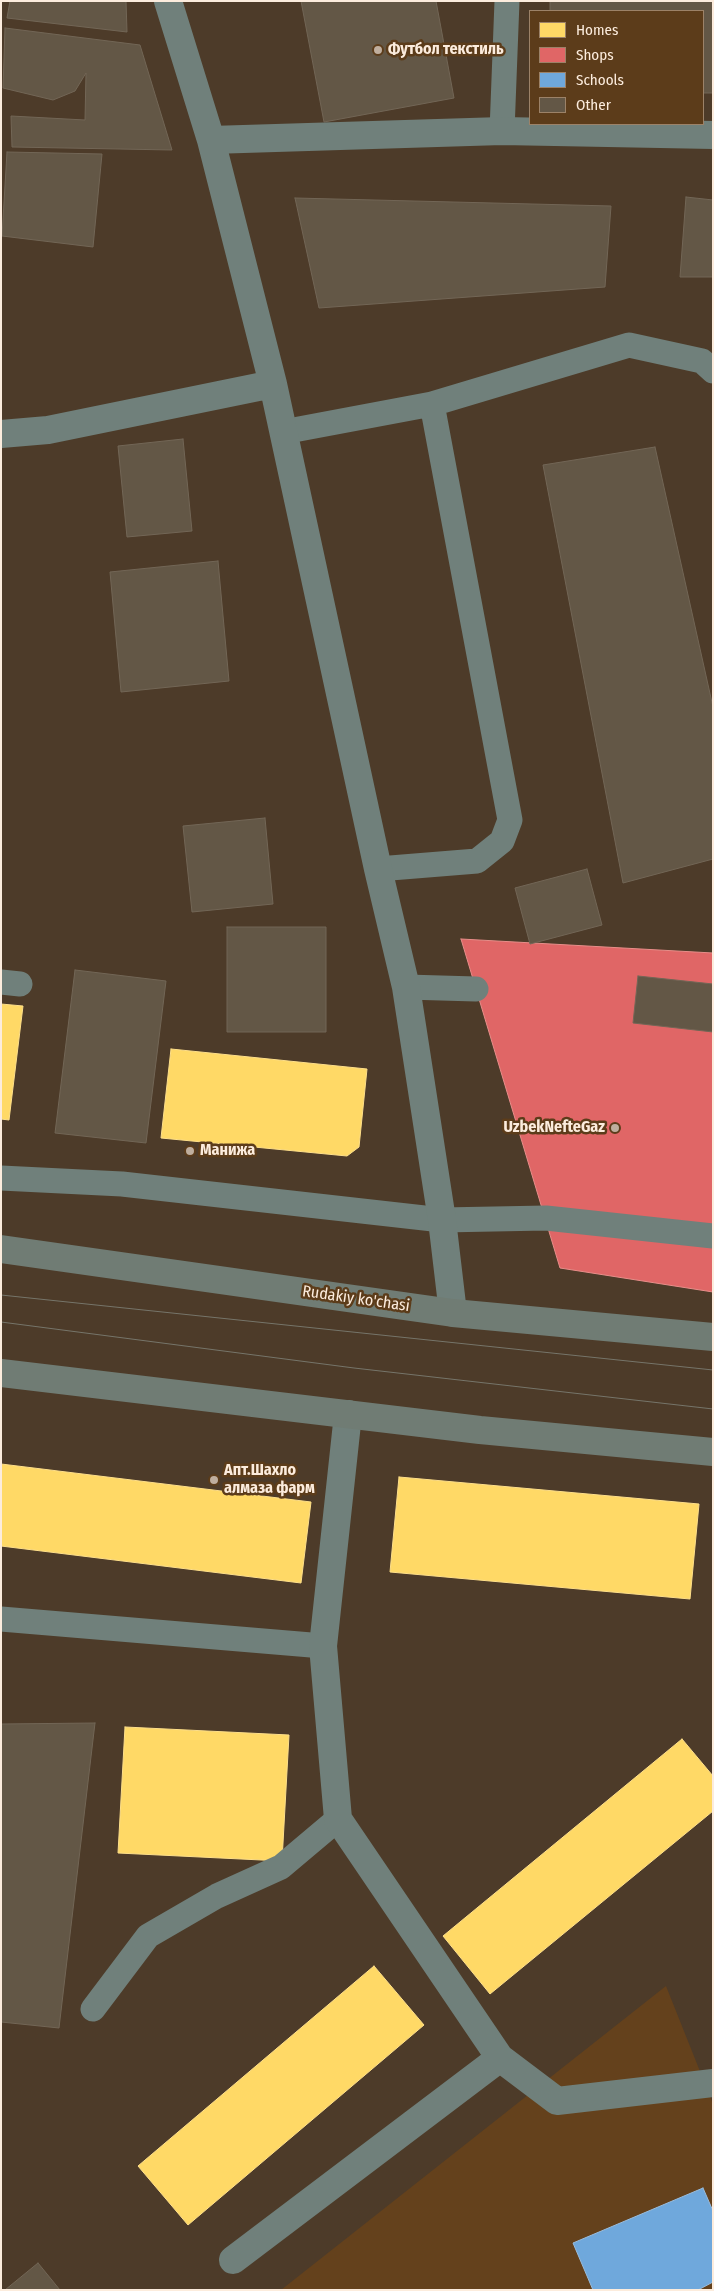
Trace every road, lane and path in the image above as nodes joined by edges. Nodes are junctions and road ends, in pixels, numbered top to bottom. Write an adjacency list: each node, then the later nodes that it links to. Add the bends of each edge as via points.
1 (168, 1): 5 (street)
2 (507, 1): 3 (lane)
3 (502, 131): 4 (street); 5 (street)
4 (713, 135)
5 (211, 140): 7 (street)
6 (713, 371): 8 (lane, via 702,361 629,345)
7 (273, 384): 9 (street); 10 (street, via 48,430)
8 (432, 404): 9 (lane); 11 (lane, via 510,820 502,841 477,861)
9 (283, 432): 11 (street)
10 (1, 434)
11 (378, 870): 12 (street)
12 (406, 987): 13 (lane); 15 (street)
13 (476, 989)
14 (1, 1178): 15 (lane, via 122,1184)
15 (442, 1220): 16 (lane, via 546,1218); 18 (street)
16 (713, 1236)
17 (1, 1249): 18 (main road, Rudakiy ko'chasi)
18 (454, 1313): 19 (main road, Rudakiy ko'chasi)
19 (713, 1337)
20 (1, 1373): 21 (main road)
21 (348, 1414): 22 (main road); 24 (street)
22 (713, 1452)
23 (1, 1619): 24 (lane)
24 (323, 1646): 25 (street)
25 (338, 1819): 26 (lane, via 281,1867 217,1896 148,1936); 27 (street)
26 (93, 2009)
27 (500, 2058): 28 (street, via 558,2101); 29 (street)
28 (713, 2082)
29 (233, 2260)

